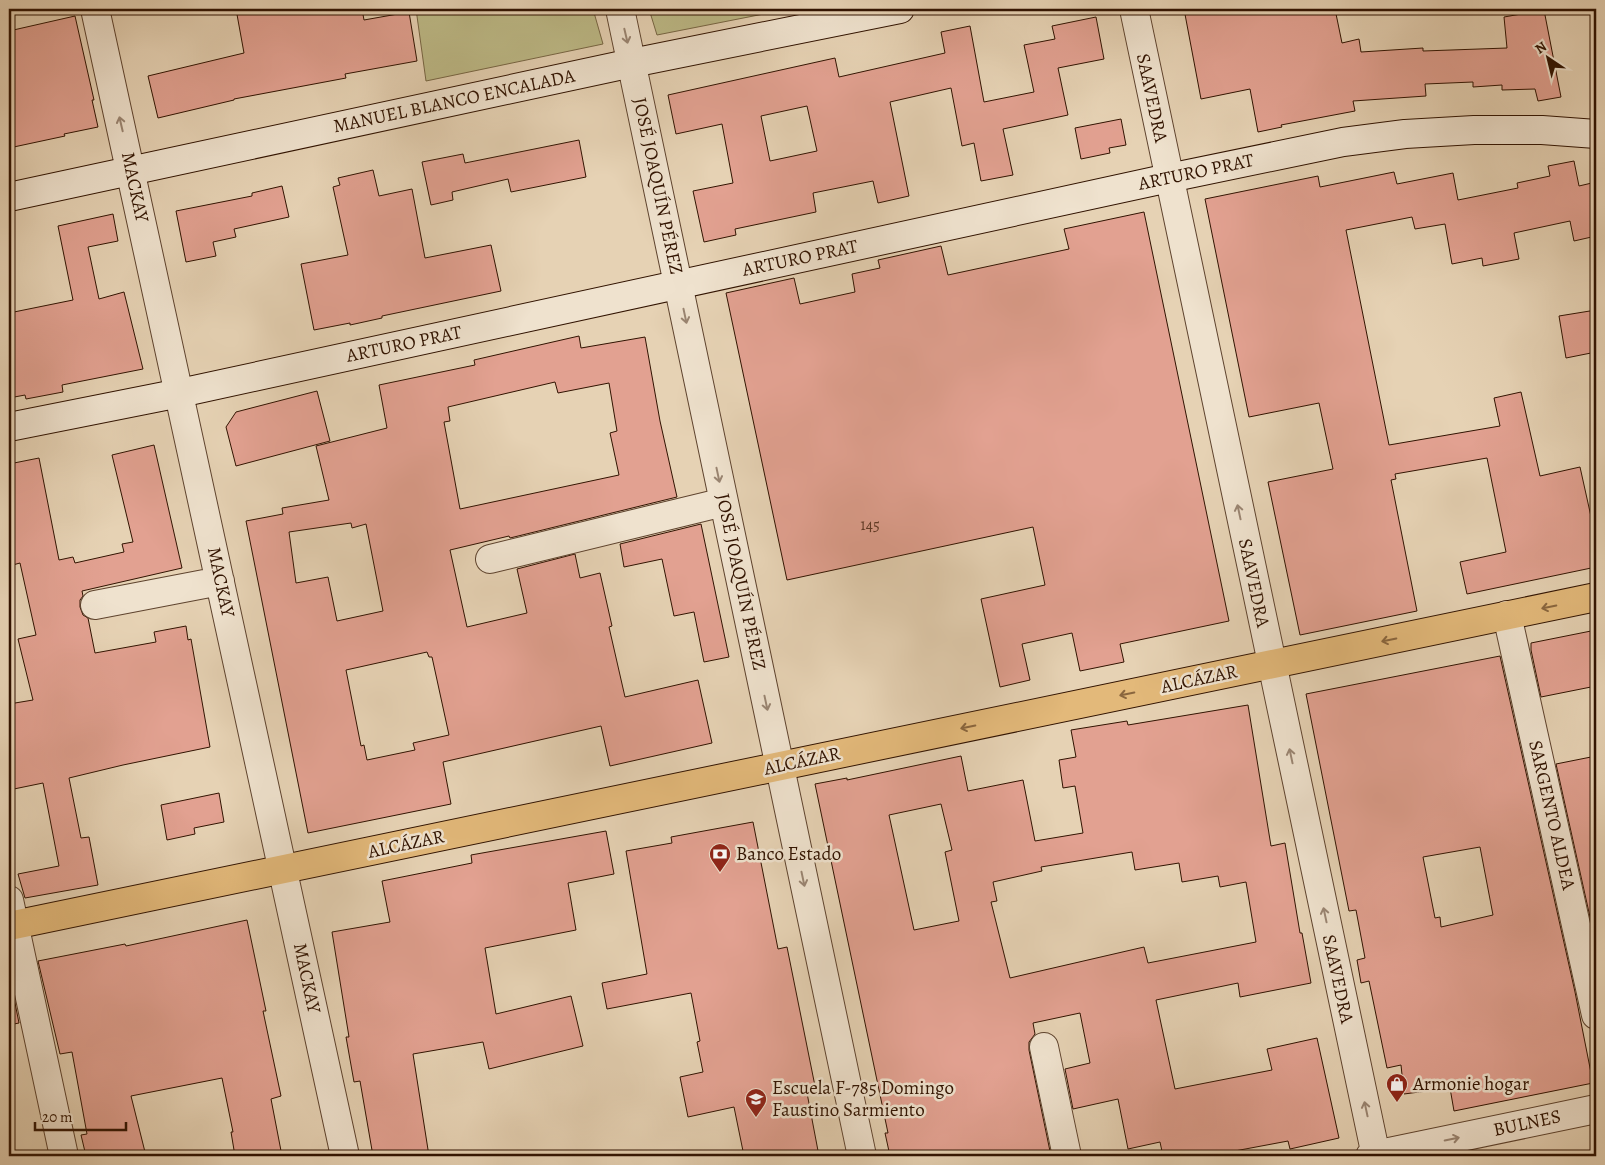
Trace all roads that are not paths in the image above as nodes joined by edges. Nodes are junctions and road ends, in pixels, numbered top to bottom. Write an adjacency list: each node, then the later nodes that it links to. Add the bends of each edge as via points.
1 (95, 9): 7 (street, MACKAY, one-way to 1)
2 (620, 9): 5 (street, JOSÉ JOAQUÍN PÉREZ, one-way to 5)
3 (900, 9): 5 (street, MANUEL BLANCO ENCALADA)
4 (1134, 9): 8 (street, SAAVEDRA)
5 (632, 63): 7 (street, MANUEL BLANCO ENCALADA); 10 (street, JOSÉ JOAQUÍN PÉREZ)
6 (1596, 134): 8 (street, ARTURO PRAT, via 1542,130 1405,134 1343,142)
7 (132, 171): 9 (street, MANUEL BLANCO ENCALADA); 11 (street, MACKAY)
8 (1169, 178): 10 (street, ARTURO PRAT); 19 (street, SAAVEDRA, one-way to 8)
9 (9, 197)
10 (678, 285): 11 (street, ARTURO PRAT); 13 (street, JOSÉ JOAQUÍN PÉREZ, one-way to 13)
11 (180, 393): 12 (street, ARTURO PRAT); 15 (street, MACKAY)
12 (9, 428)
13 (724, 502): 14 (street); 20 (street, JOSÉ JOAQUÍN PÉREZ, one-way to 20)
14 (490, 559)
15 (220, 581): 17 (street); 21 (street, MACKAY)
16 (1596, 597): 18 (main road, ALCÁZAR, one-way to 18)
17 (95, 605)
18 (1507, 615): 19 (main road, ALCÁZAR, one-way to 19); 23 (street, SARGENTO ALDEA)
19 (1271, 664): 20 (main road, ALCÁZAR, one-way to 20); 30 (street, SAAVEDRA, one-way to 19)
20 (780, 766): 21 (main road, ALCÁZAR); 28 (street, JOSÉ JOAQUÍN PÉREZ, one-way to 28)
21 (283, 869): 22 (main road, ALCÁZAR); 27 (street, MACKAY)
22 (10, 917): 26 (street)
23 (1596, 1014)
24 (1044, 1047): 29 (street)
25 (1596, 1109): 30 (street, BULNES, one-way to 25)
26 (64, 1156)
27 (345, 1156)
28 (862, 1156)
29 (1066, 1156)
30 (1374, 1156)

